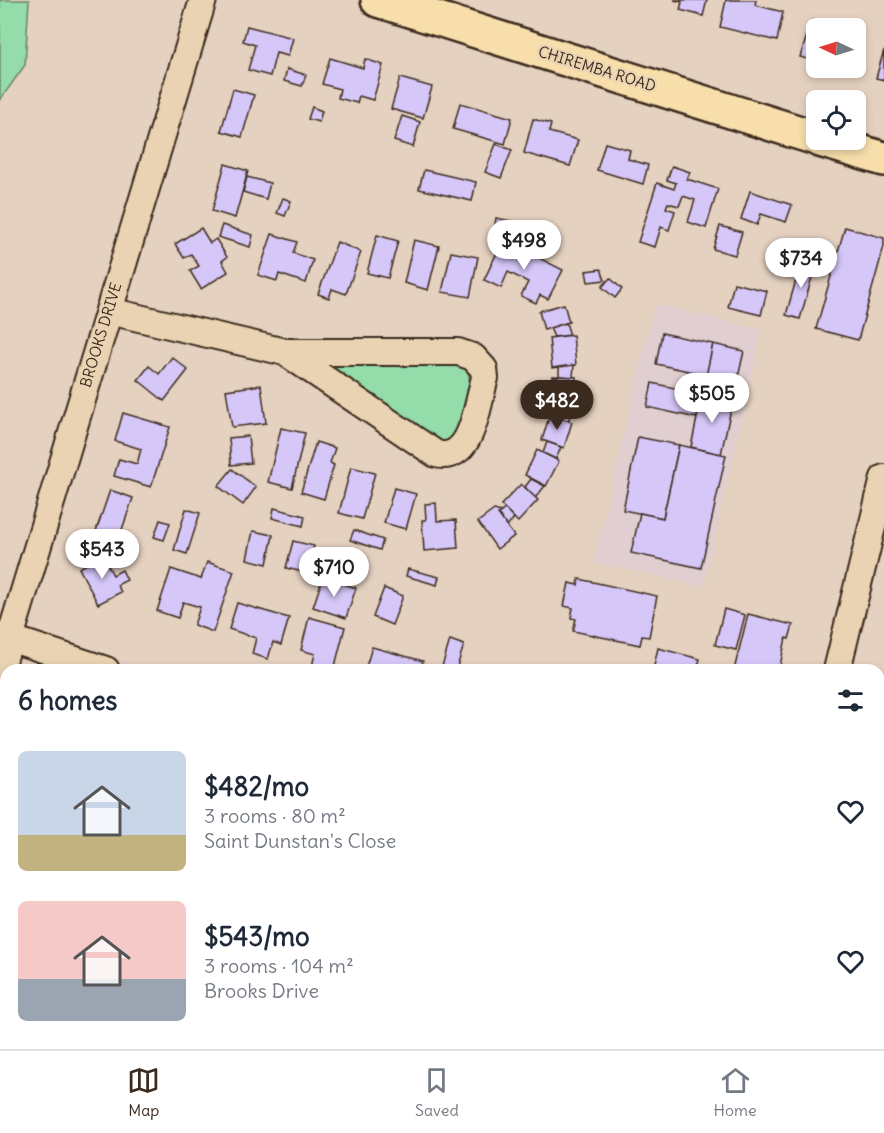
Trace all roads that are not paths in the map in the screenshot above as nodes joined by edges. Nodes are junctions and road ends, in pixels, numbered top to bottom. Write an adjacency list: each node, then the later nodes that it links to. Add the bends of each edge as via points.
1 (202, 0): 6 (street, BROOKS DRIVE)
2 (378, 0): 3 (main road, CHIREMBA ROAD)
3 (806, 135)
4 (852, 150): 5 (main road)
5 (883, 160)
6 (109, 311): 7 (street); 9 (street, BROOKS DRIVE)
7 (285, 352): 7 (street, via 458,352 473,357 484,369 485,378 467,441 452,455 436,454)
8 (884, 478): 12 (street)
9 (5, 637): 10 (street, BROOKS DRIVE); 11 (street)
10 (1, 664)
11 (88, 664)
12 (838, 664)

